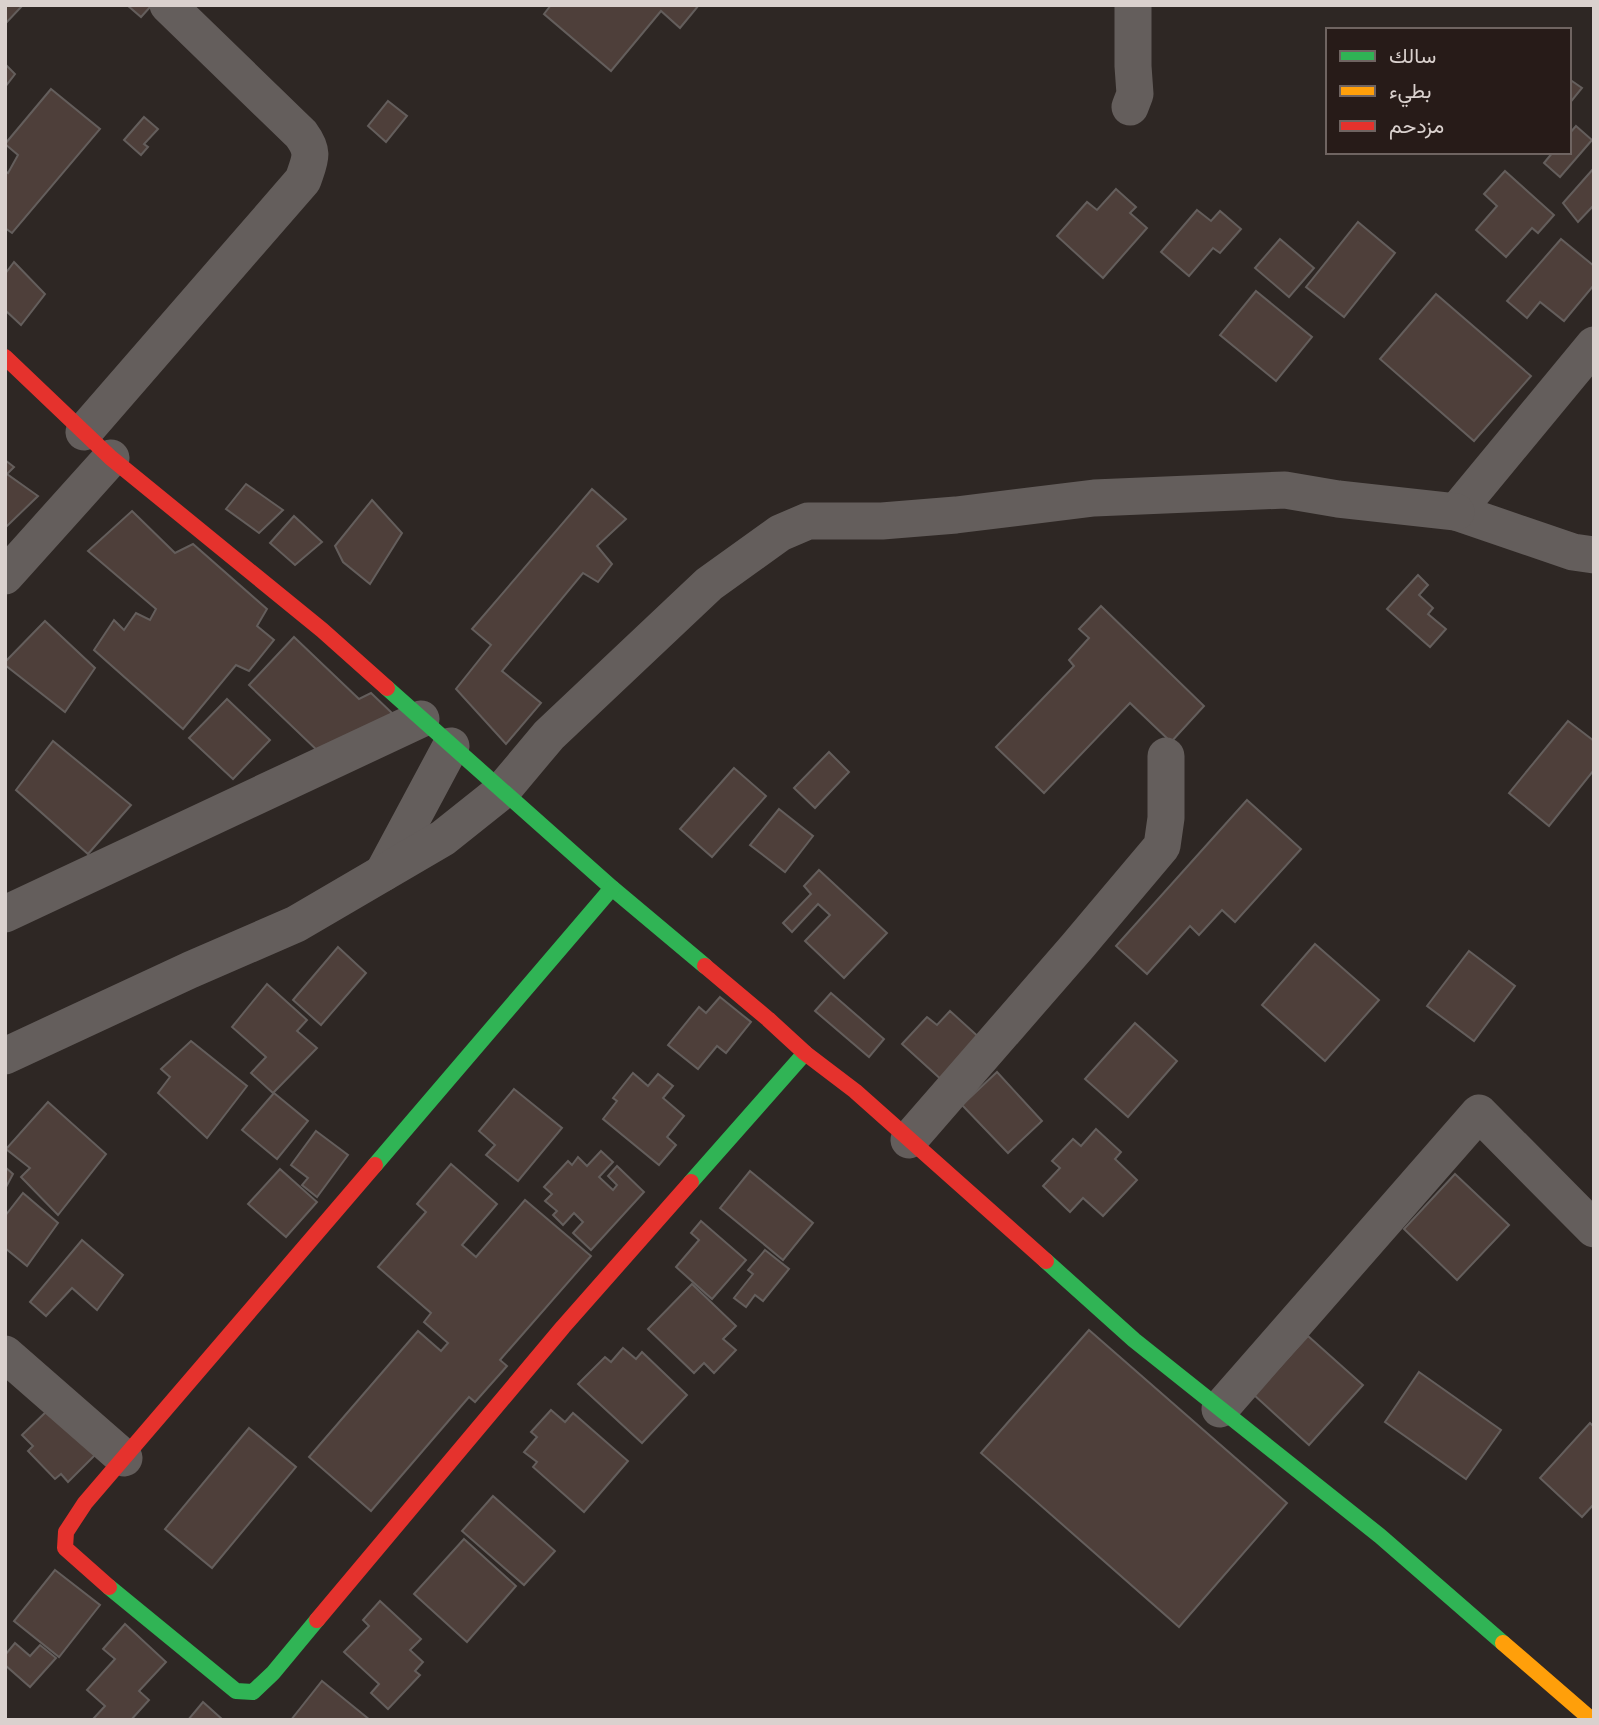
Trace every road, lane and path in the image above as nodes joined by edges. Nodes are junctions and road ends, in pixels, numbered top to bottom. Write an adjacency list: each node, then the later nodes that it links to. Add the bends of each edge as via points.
1 (168, 5): 6 (street, via 300,134 309,145 309,160 303,180)
2 (1133, 5): 3 (street, via 1135,94)
3 (1130, 107)
4 (1594, 345): 8 (street)
5 (5, 357): 6 (street)
6 (84, 432): 7 (street)
7 (111, 458): 10 (street); 11 (street, via 322,630)
8 (1456, 512): 9 (street); 14 (street, via 1285,490 1094,498 882,521 808,521 780,533 709,584 549,734)
9 (1594, 555)
10 (5, 576)
11 (421, 719): 12 (street); 17 (street)
12 (451, 746): 14 (street); 15 (street)
13 (1166, 755): 20 (street, via 1162,846)
14 (502, 792): 15 (street, via 443,838); 16 (street)
15 (383, 873): 19 (street, via 296,924)
16 (612, 888): 18 (street); 24 (street)
17 (5, 914)
18 (804, 1053): 20 (street); 24 (street, via 563,1327 253,1692 236,1691 65,1548 66,1532 85,1503)
19 (5, 1056)
20 (909, 1140): 23 (street, via 1134,1340)
21 (1594, 1228): 23 (street, via 1479,1113)
22 (5, 1354): 24 (street)
23 (1220, 1409): 25 (street, via 1380,1536)
24 (124, 1458)
25 (1592, 1720)

